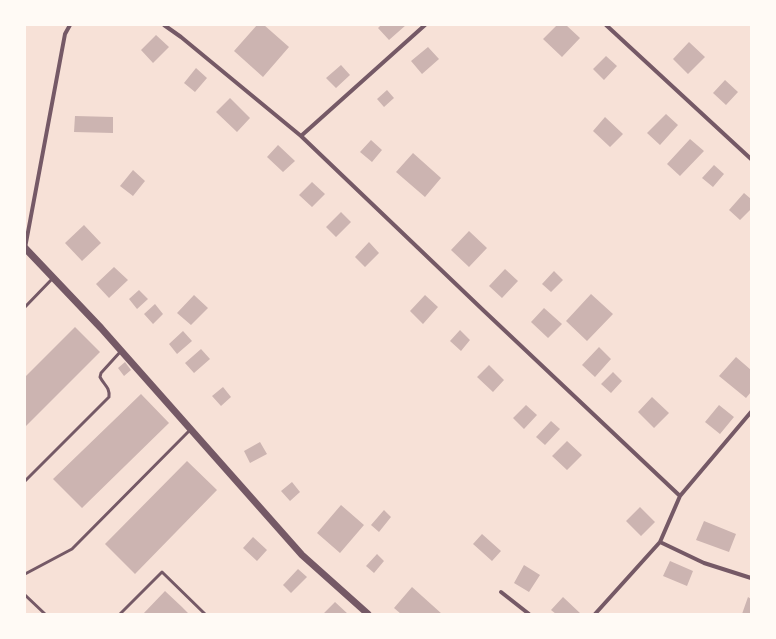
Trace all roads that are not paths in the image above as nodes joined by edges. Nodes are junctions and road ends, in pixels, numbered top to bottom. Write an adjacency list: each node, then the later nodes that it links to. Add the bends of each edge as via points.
1 (70, 25): 7 (street, via 65,34)
2 (164, 25): 5 (street)
3 (425, 25): 5 (street)
4 (606, 25): 6 (street)
5 (300, 136): 14 (street)
6 (751, 159)
7 (25, 248): 8 (street)
8 (53, 278): 9 (lane); 10 (street)
9 (25, 307)
10 (121, 351): 12 (street); 13 (lane, via 101,373 100,377 110,392 109,398)
11 (751, 412): 14 (street)
12 (191, 429): 16 (lane, via 72,549); 20 (street, via 302,555)
13 (25, 481)
14 (680, 496): 15 (street)
15 (660, 542): 17 (street, via 704,563); 25 (street)
16 (25, 574)
17 (751, 578)
18 (501, 592): 24 (street)
19 (25, 595): 21 (lane)
20 (366, 613)
21 (44, 614)
22 (120, 614): 23 (lane, via 162,572)
23 (205, 614)
24 (529, 614)
25 (595, 614)

